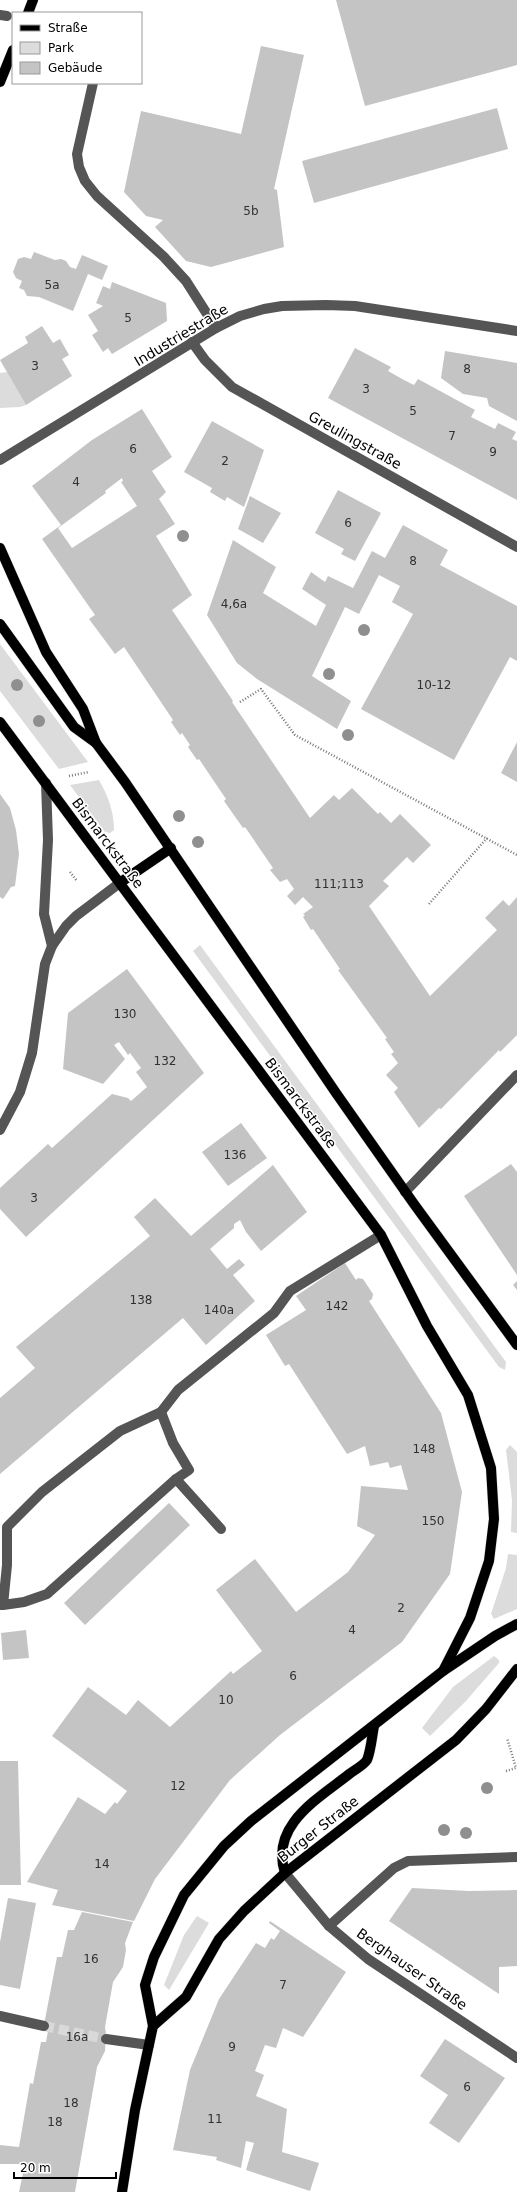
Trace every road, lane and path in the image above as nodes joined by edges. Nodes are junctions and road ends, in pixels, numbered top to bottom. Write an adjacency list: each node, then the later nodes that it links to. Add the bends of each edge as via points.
1 (33, 0): 2 (main road)
2 (28, 12)
3 (12, 52): 4 (main road)
4 (0, 82)
5 (93, 84): 6 (street, via 77,154 85,181 186,281)
6 (216, 328): 7 (street, Industriestraße, via 240,316 264,309 326,305 355,306); 8 (street, Industriestraße)
7 (517, 331)
8 (192, 342): 9 (street, Industriestraße); 10 (street, Greulingstraße, via 205,360 232,387)
9 (0, 460)
10 (517, 546)
11 (0, 548): 15 (main road, via 46,652 83,709)
12 (0, 624): 15 (main road, via 74,727)
13 (240, 702): 19 (path, via 261,689 295,735)
14 (0, 722): 18 (main road, Bismarckstraße)
15 (96, 743): 20 (main road)
16 (94, 771): 17 (path)
17 (65, 777)
18 (46, 783): 22 (main road, Bismarckstraße); 24 (street, via 48,840 44,914)
19 (487, 838): 21 (path); 23 (path)
20 (171, 848): 22 (main road); 27 (main road, via 220,924)
21 (517, 855)
22 (120, 882): 24 (street, via 76,916); 28 (main road, Bismarckstraße)
23 (429, 904)
24 (52, 946): 26 (street, via 45,964 32,1053 20,1092)
25 (517, 1075): 27 (street)
26 (0, 1130)
27 (405, 1192): 29 (main road)
28 (381, 1235): 30 (street, via 290,1291 274,1313 178,1390); 36 (main road, Bismarckstraße, via 427,1326 468,1396 491,1468 494,1499 489,1561 470,1618)
29 (517, 1345)
30 (161, 1412): 31 (street, via 173,1443 189,1470); 33 (street, via 120,1431 42,1492 7,1528 7,1565)
31 (176, 1479): 32 (street); 33 (street, via 47,1594 24,1602)
32 (221, 1529)
33 (2, 1605)
34 (517, 1624): 36 (main road)
35 (517, 1669): 41 (main road, Burger Straße, via 486,1709 456,1740)
36 (443, 1670): 37 (main road)
37 (374, 1726): 41 (main road, via 367,1760 303,1810 292,1824 283,1840 280,1859); 45 (main road, via 251,1821 224,1846 196,1878 168,1926 145,1985)
38 (507, 1738): 39 (path, via 516,1768)
39 (506, 1771)
40 (517, 1857): 42 (street, via 408,1861 394,1868)
41 (285, 1873): 42 (street, Berghauser Straße); 45 (main road, Burger Straße, via 230,1925 186,1997)
42 (329, 1926): 48 (street, Berghauser Straße, via 368,1959)
43 (0, 2016): 44 (street)
44 (44, 2026)
45 (153, 2026): 47 (main road)
46 (106, 2039): 47 (street)
47 (150, 2045): 49 (main road, via 135,2110)
48 (517, 2058)
49 (122, 2192)

